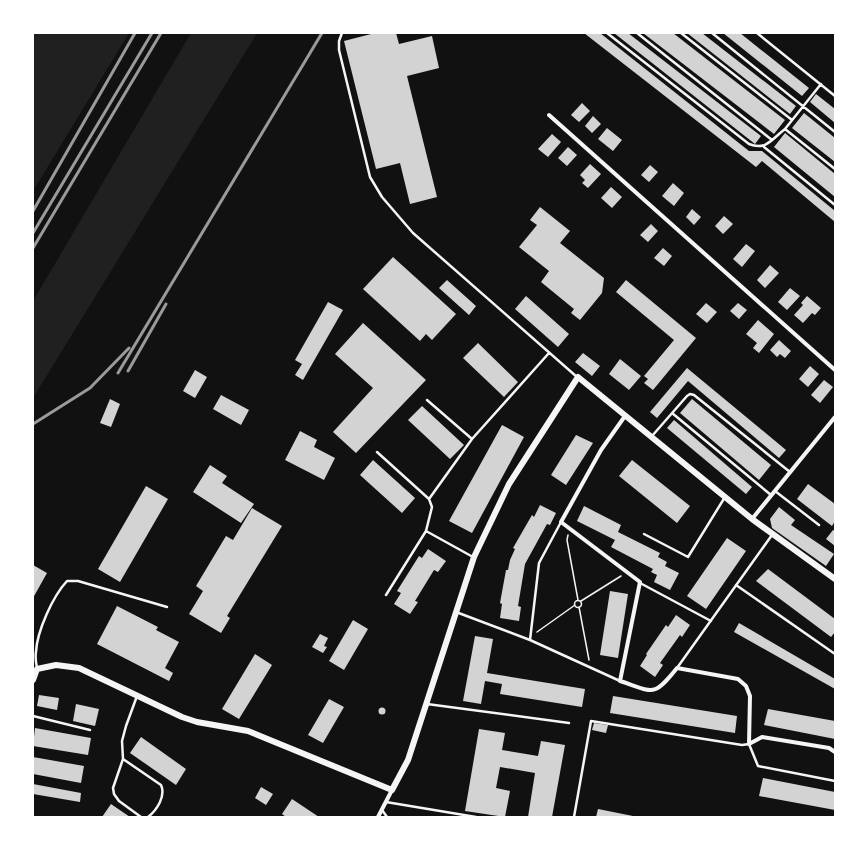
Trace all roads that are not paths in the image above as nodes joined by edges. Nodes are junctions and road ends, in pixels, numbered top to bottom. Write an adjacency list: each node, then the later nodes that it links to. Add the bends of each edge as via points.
1 (342, 33): 18 (lane, via 339,50 370,177 375,187 413,233)
2 (607, 33): 15 (lane, via 749,144)
3 (637, 33): 14 (lane)
4 (681, 33): 11 (lane)
5 (712, 33): 9 (lane)
6 (757, 33): 7 (lane)
7 (821, 84): 8 (lane); 9 (lane)
8 (835, 96)
9 (802, 106): 11 (lane); 13 (lane)
10 (549, 116): 19 (street)
11 (792, 120): 12 (lane)
12 (785, 129): 14 (lane); 16 (lane)
13 (835, 132)
14 (772, 140): 15 (lane)
15 (764, 147): 17 (lane)
16 (835, 169)
17 (835, 205)
18 (549, 353): 20 (lane); 26 (lane)
19 (835, 370)
20 (578, 377): 23 (street); 39 (street, via 509,484)
21 (427, 400): 26 (lane)
22 (672, 413): 25 (lane); 28 (lane, via 687,396 694,394); 30 (lane)
23 (625, 416): 25 (street); 34 (street, via 601,450)
24 (835, 417): 28 (street)
25 (652, 436): 31 (street)
26 (472, 439): 32 (lane)
27 (377, 452): 32 (lane)
28 (790, 473): 29 (street)
29 (775, 491): 30 (street); 35 (lane)
30 (771, 496): 33 (street)
31 (725, 497): 33 (street); 37 (lane, via 688,557)
32 (429, 499): 36 (lane, via 432,507)
33 (752, 519): 38 (street)
34 (561, 522): 41 (street); 47 (lane, via 539,563)
35 (819, 525)
36 (426, 532): 39 (lane); 43 (lane)
37 (644, 534)
38 (773, 534): 40 (street); 42 (lane)
39 (474, 557): 45 (street)
40 (835, 579)
41 (640, 582): 46 (lane); 52 (street)
42 (736, 585): 46 (lane); 48 (lane)
43 (386, 595)
44 (167, 608): 50 (lane, via 78,580 67,581 59,589 40,632 36,652)
45 (456, 612): 47 (lane); 54 (street)
46 (711, 622): 49 (lane)
47 (530, 640): 52 (lane)
48 (834, 652)
49 (677, 668): 52 (street, via 657,690); 58 (street, via 738,679 746,686 750,696)
50 (37, 669): 51 (street); 53 (street, via 56,665 79,668)
51 (33, 680)
52 (620, 681)
53 (138, 694): 60 (lane, via 122,741); 62 (street, via 197,722 248,731)
54 (426, 704): 56 (lane); 62 (street, via 408,760)
55 (33, 716): 57 (lane)
56 (569, 723)
57 (90, 730)
58 (748, 744): 59 (street, via 762,737 829,748); 61 (lane, via 758,766); 70 (lane, via 591,720)
59 (835, 752)
60 (123, 759): 65 (lane, via 114,794 119,801); 66 (lane, via 161,785 164,795)
61 (835, 781)
62 (392, 790): 63 (street)
63 (386, 802): 64 (street); 69 (lane)
64 (382, 810): 67 (street); 68 (lane)
65 (141, 817)
66 (148, 817)
67 (378, 817)
68 (387, 817)
69 (476, 817)
70 (574, 817)

